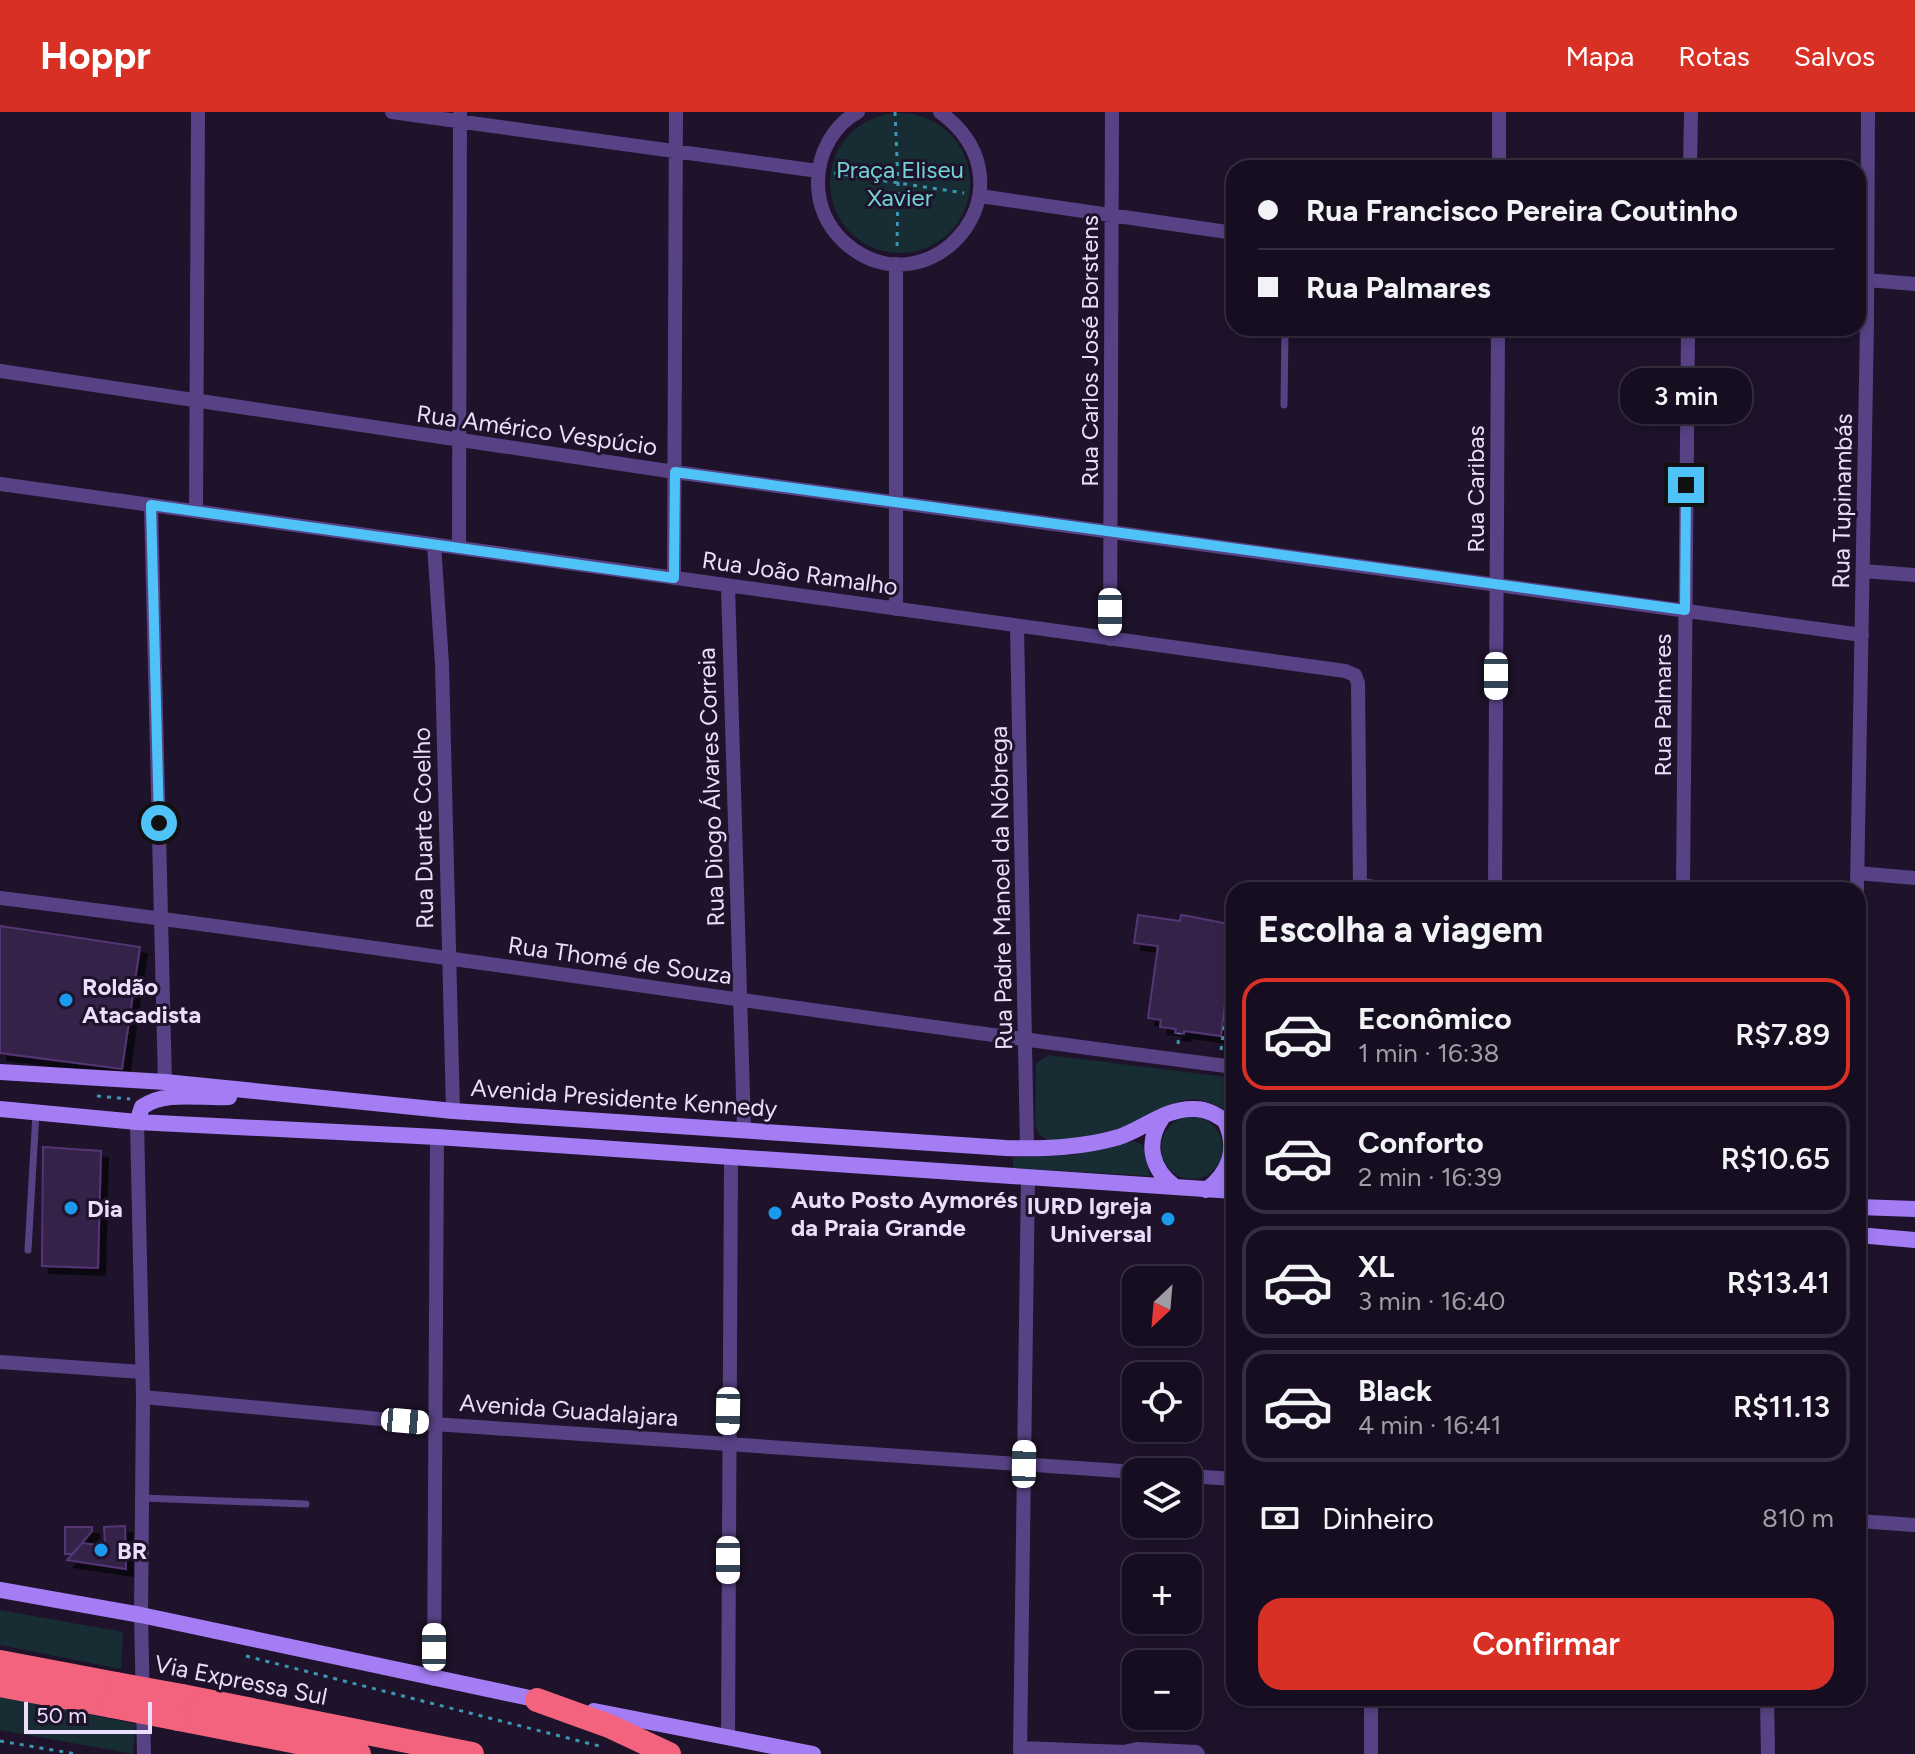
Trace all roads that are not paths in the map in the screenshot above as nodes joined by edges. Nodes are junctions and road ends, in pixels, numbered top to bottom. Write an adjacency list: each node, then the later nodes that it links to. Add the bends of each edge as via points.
1 (198, 112): 27 (street)
2 (392, 112): 10 (street)
3 (676, 112): 11 (street)
4 (858, 112): 14 (street, via 836,130)
5 (940, 112): 15 (street, via 973,148)
6 (1112, 112): 16 (street, Rua Carlos José Borstens)
7 (1499, 112): 12 (street)
8 (1691, 112): 13 (street)
9 (1868, 112): 19 (street, Rua Tupinambás)
10 (460, 117): 11 (street); 29 (street)
11 (676, 151): 14 (street); 30 (street)
12 (1499, 160)
13 (1690, 160)
14 (818, 171): 18 (street, via 824,215 836,235 853,250)
15 (980, 196): 16 (street); 18 (street, via 960,238 919,262)
16 (1111, 216): 17 (street); 35 (street, Rua Carlos José Borstens)
17 (1226, 232)
18 (896, 264): 32 (street)
19 (1867, 280): 20 (street); 21 (street, Rua Tupinambás)
20 (1915, 284)
21 (1866, 290)
22 (1285, 336): 28 (lane)
23 (1498, 336): 41 (street, Rua Caribas)
24 (1688, 336): 44 (street, Rua Palmares)
25 (1863, 336): 38 (street, Rua Tupinambás)
26 (0, 371): 27 (street, Rua Américo Vespúcio)
27 (197, 401): 29 (street, Rua Américo Vespúcio); 34 (street)
28 (1284, 405)
29 (460, 441): 30 (street, Rua Américo Vespúcio); 37 (street)
30 (675, 472): 32 (street, Rua Américo Vespúcio); 40 (street)
31 (0, 484): 33 (street, Rua João Ramalho)
32 (896, 502): 35 (street, Rua Américo Vespúcio); 43 (street)
33 (151, 505): 34 (street, Rua João Ramalho); 55 (street)
34 (196, 511): 36 (street, Rua João Ramalho)
35 (1110, 531): 41 (street, Rua Américo Vespúcio); 47 (street, Rua Carlos José Borstens)
36 (434, 544): 37 (street, Rua João Ramalho); 56 (street, Rua Duarte Coelho)
37 (459, 547): 40 (street, Rua João Ramalho)
38 (1863, 571): 39 (street); 46 (street, Rua Tupinambás)
39 (1915, 575)
40 (674, 578): 42 (street, Rua João Ramalho)
41 (1497, 584): 44 (street, Rua Américo Vespúcio); 51 (street, Rua Caribas)
42 (728, 586): 43 (street, Rua João Ramalho); 57 (street, Rua Diogo Álvares Correia)
43 (896, 609): 45 (street, Rua João Ramalho)
44 (1685, 610): 46 (street, Rua Américo Vespúcio); 52 (street, Rua Palmares)
45 (1017, 626): 47 (street, Rua João Ramalho); 58 (street, Rua Padre Manoel da Nóbrega)
46 (1862, 635): 48 (street, Rua Tupinambás)
47 (1110, 639): 50 (street, Rua João Ramalho, via 1355,675)
48 (1857, 873): 49 (street); 53 (street, Rua Tupinambás)
49 (1915, 878)
50 (1360, 882)
51 (1495, 882)
52 (1683, 882)
53 (1857, 882)
54 (0, 898): 55 (street, Rua Thomé de Souza)
55 (161, 918): 56 (street, Rua Thomé de Souza); 61 (street)
56 (448, 957): 57 (street, Rua Thomé de Souza); 64 (street, Rua Duarte Coelho)
57 (740, 1000): 58 (street, Rua Thomé de Souza); 69 (street, Rua Diogo Álvares Correia)
58 (1026, 1041): 59 (street, Rua Thomé de Souza); 71 (street, Rua Padre Manoel da Nóbrega)
59 (1226, 1066)
60 (0, 1072): 61 (main road, Avenida Presidente Kennedy)
61 (165, 1082): 62 (main road, Avenida Presidente Kennedy)
62 (250, 1091): 64 (main road, Avenida Presidente Kennedy); 67 (main road, via 153,1101 142,1107)
63 (0, 1109): 65 (main road)
64 (453, 1111): 69 (main road, Avenida Presidente Kennedy)
65 (36, 1112): 67 (main road); 82 (lane)
66 (1162, 1118): 68 (main road, Avenida Presidente Kennedy, via 1193,1108); 71 (main road, Avenida Presidente Kennedy, via 1091,1144); 75 (main road, via 1154,1134 1154,1161)
67 (137, 1122): 70 (main road); 84 (street)
68 (1226, 1122)
69 (744, 1130): 71 (main road, Avenida Presidente Kennedy)
70 (437, 1137): 72 (main road); 86 (street)
71 (1027, 1148)
72 (731, 1159): 74 (main road); 87 (street)
73 (1226, 1168): 76 (main road)
74 (1028, 1178): 75 (main road); 88 (street)
75 (1175, 1187): 76 (main road)
76 (1206, 1190): 77 (main road)
77 (1226, 1191)
78 (1866, 1207): 79 (main road)
79 (1915, 1209)
80 (1866, 1236): 81 (main road)
81 (1915, 1240)
82 (28, 1250)
83 (0, 1362): 84 (street)
84 (142, 1372): 85 (street)
85 (143, 1397): 86 (street, Avenida Guadalajara); 92 (street)
86 (434, 1424): 87 (street, Avenida Guadalajara); 99 (street)
87 (728, 1442): 88 (street, Avenida Guadalajara); 106 (street)
88 (1024, 1464): 89 (street, Avenida Guadalajara); 107 (street)
89 (1122, 1471)
90 (1202, 1477): 91 (street)
91 (1226, 1478)
92 (142, 1498): 93 (lane); 97 (street)
93 (306, 1504)
94 (1866, 1522): 95 (street)
95 (1915, 1525)
96 (0, 1590): 97 (main road)
97 (141, 1615): 99 (main road); 108 (street)
98 (0, 1662): 101 (highway, Via Expressa Sul)
99 (434, 1679): 102 (main road)
100 (0, 1685): 101 (highway, Via Expressa Sul)
101 (114, 1695): 105 (highway, Via Expressa Sul, bridge)
102 (537, 1700): 106 (main road); 111 (highway)
103 (1371, 1706): 114 (street)
104 (1767, 1706): 115 (street)
105 (180, 1708): 109 (highway, Via Expressa Sul); 110 (highway, Via Expressa Sul)
106 (728, 1738): 112 (main road)
107 (1020, 1751): 113 (street)
108 (144, 1754)
109 (359, 1754)
110 (472, 1754)
111 (669, 1754)
112 (813, 1754)
113 (1198, 1754)
114 (1371, 1754)
115 (1768, 1754)

